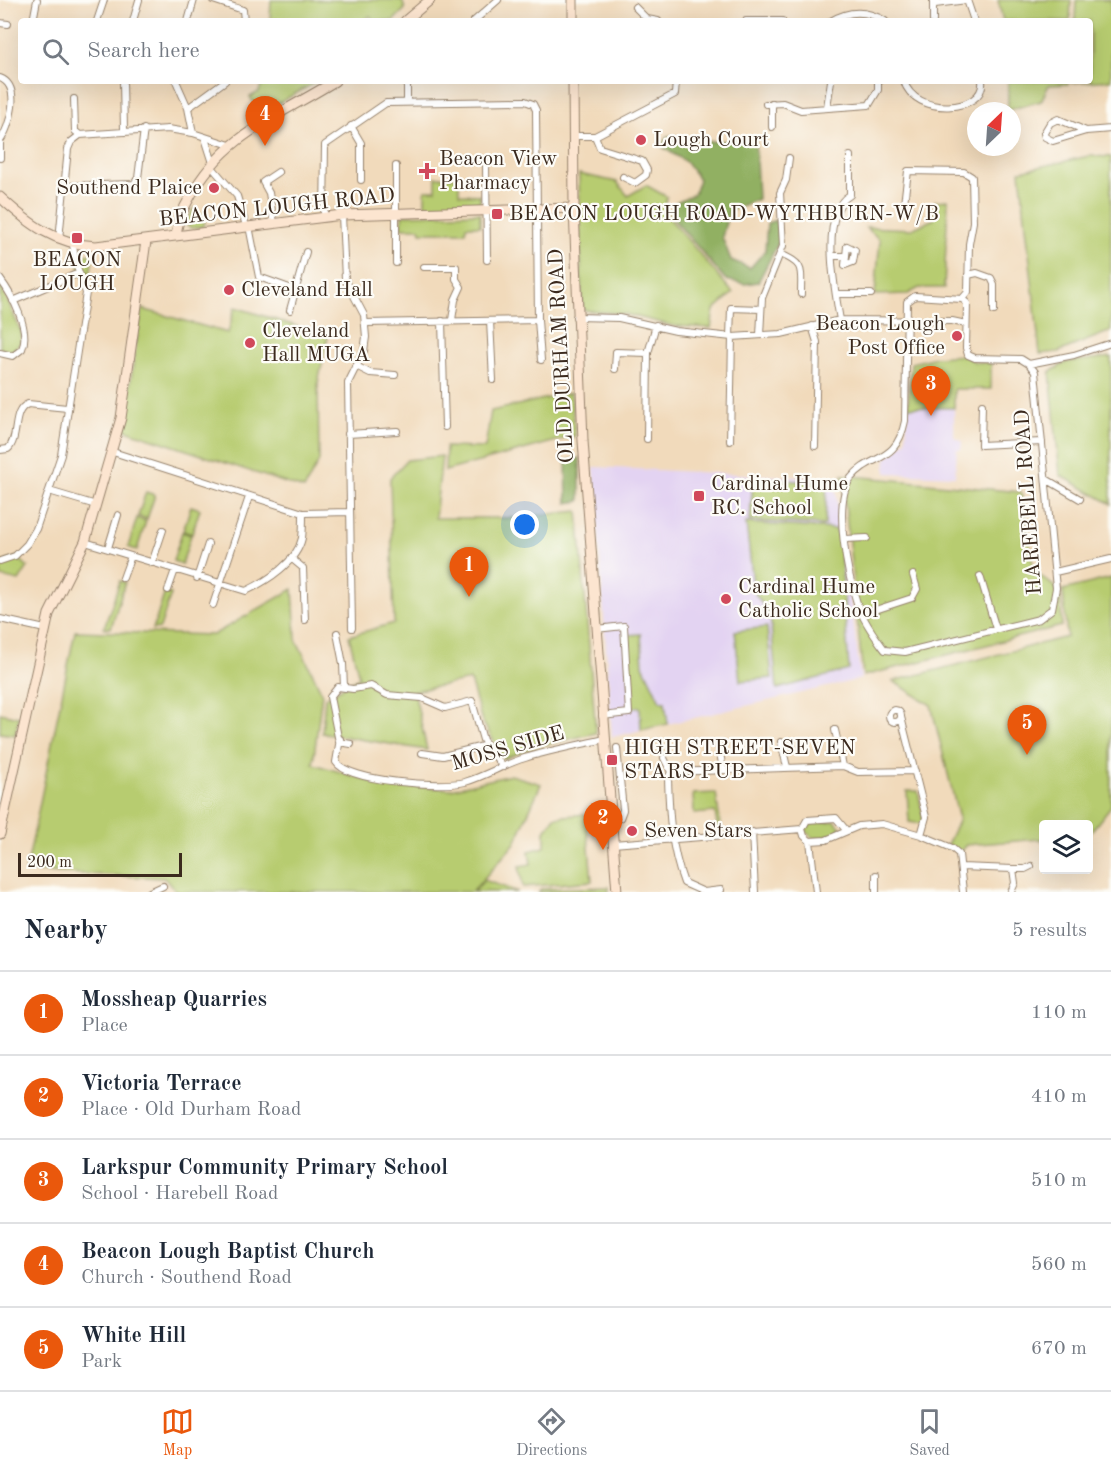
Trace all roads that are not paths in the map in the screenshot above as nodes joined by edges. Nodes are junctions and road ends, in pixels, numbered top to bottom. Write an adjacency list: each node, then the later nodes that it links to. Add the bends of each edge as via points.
1 (37, 0): 12 (street)
2 (104, 0): 13 (street)
3 (139, 0): 14 (street)
4 (194, 0): 15 (street)
5 (213, 0): 16 (street, via 243,10)
6 (430, 0): 17 (street)
7 (498, 0): 18 (street)
8 (573, 0): 19 (street)
9 (967, 0): 10 (street); 24 (street)
10 (934, 2): 23 (street)
11 (635, 7): 20 (street)
12 (34, 18)
13 (98, 18)
14 (134, 18)
15 (189, 18)
16 (244, 18)
17 (409, 18)
18 (477, 18)
19 (573, 18)
20 (646, 18)
21 (837, 18): 22 (street, via 849,12)
22 (880, 18)
23 (933, 18)
24 (973, 18)
25 (0, 23): 26 (street)
26 (8, 24)
27 (0, 78): 54 (street, via 10,87 12,104 7,131)
28 (123, 84): 47 (street)
29 (177, 84): 42 (street)
30 (221, 84): 42 (street)
31 (330, 84): 55 (street)
32 (407, 84): 40 (street)
33 (573, 84): 51 (street, OLD DURHAM ROAD)
34 (676, 84): 52 (street, via 675,94)
35 (831, 84): 41 (street)
36 (878, 84): 41 (street, via 869,105)
37 (906, 84): 38 (street, via 912,97 929,105 968,104 978,97)
38 (982, 84)
39 (74, 99): 50 (street, via 75,131)
40 (407, 102): 43 (street, via 382,105); 70 (street, via 532,104 536,110)
41 (827, 107): 44 (street, via 801,110 783,103 769,104)
42 (188, 108): 49 (street)
43 (351, 126): 64 (street, via 361,143); 73 (street, via 325,145)
44 (772, 127)
45 (144, 129): 47 (street); 49 (street); 65 (street, via 134,184)
46 (1111, 129): 48 (street)
47 (124, 130): 50 (street)
48 (1086, 131): 48 (street, via 1053,141 1044,133 1058,118)
49 (193, 133): 53 (street)
50 (80, 135): 65 (street, via 68,149)
51 (574, 136): 52 (street); 68 (street, OLD DURHAM ROAD)
52 (595, 136): 63 (street, via 600,148 642,161 646,166 646,175 635,183)
53 (206, 138): 55 (street); 60 (street)
54 (0, 142): 57 (street)
55 (230, 145): 60 (street)
56 (850, 156): 82 (street, via 850,195 838,204 835,213)
57 (0, 158)
58 (789, 158): 81 (street, via 780,193 785,236)
59 (486, 163): 69 (street)
60 (212, 164): 75 (street, via 237,196); 76 (street, via 186,203)
61 (396, 166): 71 (street)
62 (278, 172): 74 (street, via 263,182)
63 (623, 177)
64 (361, 180)
65 (65, 186): 77 (street)
66 (0, 196): 77 (street, BEACON LOUGH ROAD, via 26,221)
67 (904, 204): 88 (street, via 908,171 970,174 974,181)
68 (574, 208): 70 (street, BEACON LOUGH ROAD); 99 (street, OLD DURHAM ROAD)
69 (486, 210): 70 (street, BEACON LOUGH ROAD); 71 (street, BEACON LOUGH ROAD); 84 (street)
70 (538, 210): 101 (street)
71 (396, 212): 72 (street, BEACON LOUGH ROAD); 85 (street)
72 (342, 215): 73 (street, BEACON LOUGH ROAD); 106 (street, via 345,279)
73 (324, 217): 74 (street, BEACON LOUGH ROAD)
74 (274, 223): 75 (street, BEACON LOUGH ROAD)
75 (247, 226): 76 (street, BEACON LOUGH ROAD); 90 (street, via 259,277)
76 (176, 236): 78 (street, BEACON LOUGH ROAD)
77 (59, 239): 79 (street, BEACON LOUGH ROAD)
78 (146, 241): 79 (street, BEACON LOUGH ROAD); 131 (street)
79 (73, 244): 87 (street)
80 (306, 252): 90 (street)
81 (780, 254): 91 (street, via 801,266); 96 (street, via 766,284)
82 (832, 256): 83 (street); 92 (street)
83 (846, 256)
84 (487, 260)
85 (396, 263)
86 (424, 267): 100 (street, via 456,267 461,287)
87 (79, 273): 95 (street); 122 (street, via 86,293)
88 (968, 275): 94 (street, via 967,296); 98 (street, via 977,273 991,278)
89 (0, 279): 95 (street)
90 (295, 290): 97 (street)
91 (801, 294)
92 (836, 294): 93 (street); 102 (street)
93 (871, 294)
94 (962, 299): 103 (street, HAREBELL ROAD, via 915,296 907,302); 107 (street, via 967,303)
95 (13, 301): 113 (street, via 26,334 25,343 13,356)
96 (761, 309): 110 (street); 111 (street, via 731,308)
97 (290, 310)
98 (994, 311)
99 (576, 317): 108 (street, via 619,318); 165 (street, OLD DURHAM ROAD)
100 (452, 320): 104 (street); 105 (street)
101 (538, 320): 105 (street); 115 (street)
102 (840, 320): 103 (street); 109 (street)
103 (906, 320): 107 (street); 142 (street, HAREBELL ROAD, via 902,436 891,452 851,478 842,497)
104 (442, 321): 106 (street); 123 (street)
105 (490, 321): 120 (street)
106 (366, 322): 117 (street, via 366,345)
107 (966, 324): 116 (street, via 968,354 975,358 1021,359)
108 (656, 325): 111 (street); 114 (street)
109 (812, 326): 110 (street); 129 (street, via 817,342)
110 (760, 335): 111 (street)
111 (731, 337): 127 (street)
112 (1111, 343): 116 (street, via 1074,356)
113 (0, 353)
114 (648, 353): 118 (street, via 616,352); 126 (street)
115 (540, 360)
116 (1029, 364): 128 (street, HAREBELL ROAD, via 1035,372)
117 (356, 366): 119 (street, via 370,373); 125 (street, via 348,383)
118 (615, 369)
119 (395, 375)
120 (493, 380)
121 (982, 405): 128 (street, via 981,445)
122 (67, 408): 130 (street, via 23,406 14,443); 133 (street, via 61,454)
123 (445, 426)
124 (397, 430): 125 (street)
125 (348, 434): 137 (street)
126 (647, 439)
127 (730, 441)
128 (1042, 442): 132 (street, HAREBELL ROAD)
129 (814, 446)
130 (0, 450)
131 (113, 452): 134 (street); 136 (street)
132 (1046, 479): 135 (street); 152 (street, HAREBELL ROAD)
133 (49, 491): 136 (street); 149 (street, via 27,544 15,556)
134 (249, 497): 138 (street); 157 (street)
135 (1080, 499)
136 (96, 505): 143 (street)
137 (350, 512): 138 (street); 163 (street)
138 (303, 513): 147 (street, via 302,539)
139 (118, 515): 145 (street)
140 (163, 530): 150 (street)
141 (867, 538): 142 (street)
142 (845, 540): 160 (street, HAREBELL ROAD)
143 (85, 542): 145 (street); 164 (street, via 51,605)
144 (208, 544): 156 (street)
145 (108, 548): 146 (street)
146 (131, 556): 150 (street); 155 (street)
147 (291, 558): 157 (street, via 246,591); 162 (street, via 303,568)
148 (1111, 559): 152 (street)
149 (0, 561)
150 (152, 563): 151 (street)
151 (175, 570): 156 (street); 158 (street)
152 (1055, 572): 166 (street, HAREBELL ROAD, via 1052,609 1039,619)
153 (913, 575): 160 (street, via 917,589 912,598)
154 (980, 576): 166 (street)
155 (123, 578)
156 (197, 578): 157 (street)
157 (220, 585): 159 (street)
158 (168, 590)
159 (213, 605)
160 (863, 614): 166 (street, HAREBELL ROAD, via 885,651 905,652)
161 (0, 619): 164 (street)
162 (305, 620)
163 (352, 628)
164 (45, 629): 187 (street)
165 (595, 629): 169 (street, OLD DURHAM ROAD); 169 (street, via 624,626 629,712)
166 (996, 629)
167 (337, 633): 168 (street)
168 (344, 687): 173 (street, via 334,690 330,697); 176 (street, via 371,686 387,695 422,698 445,708 472,701)
169 (602, 716): 172 (street, OLD DURHAM ROAD)
170 (901, 717): 185 (street)
171 (836, 730): 181 (street)
172 (605, 739): 182 (street, MOSS SIDE, via 524,758); 188 (street, OLD DURHAM ROAD)
173 (340, 741): 175 (street); 182 (street, MOSS SIDE, via 336,762 339,766 402,782 465,782)
174 (781, 741): 183 (street)
175 (351, 744)
176 (487, 745): 179 (street, via 443,756); 182 (street)
177 (617, 748): 188 (street, via 624,810 620,818)
178 (719, 748): 184 (street)
179 (422, 753)
180 (664, 758): 186 (street)
181 (843, 766): 183 (street); 185 (street, via 858,772)
182 (503, 767)
183 (787, 767): 184 (street)
184 (723, 769): 186 (street)
185 (915, 771): 193 (street, via 926,817)
186 (671, 772): 194 (street)
187 (5, 792): 192 (street)
188 (612, 819): 196 (street, OLD DURHAM ROAD)
189 (802, 829): 190 (street, via 807,820 836,818); 191 (street); 195 (street)
190 (846, 830): 193 (street, via 882,824); 195 (street, via 826,840)
191 (752, 832): 194 (street); 205 (street)
192 (0, 834)
193 (921, 835): 198 (street, via 956,852)
194 (671, 840): 196 (street); 202 (street, via 684,883 704,892)
195 (810, 841): 206 (street)
196 (613, 844): 204 (street, OLD DURHAM ROAD)
197 (1031, 866): 199 (street)
198 (961, 867): 199 (street); 208 (street)
199 (1013, 869): 209 (street, via 1015,883)
200 (876, 875): 207 (street)
201 (164, 886): 203 (street)
202 (721, 890)
203 (150, 892)
204 (617, 892)
205 (755, 892)
206 (816, 892)
207 (876, 892)
208 (963, 892)
209 (1011, 892)

